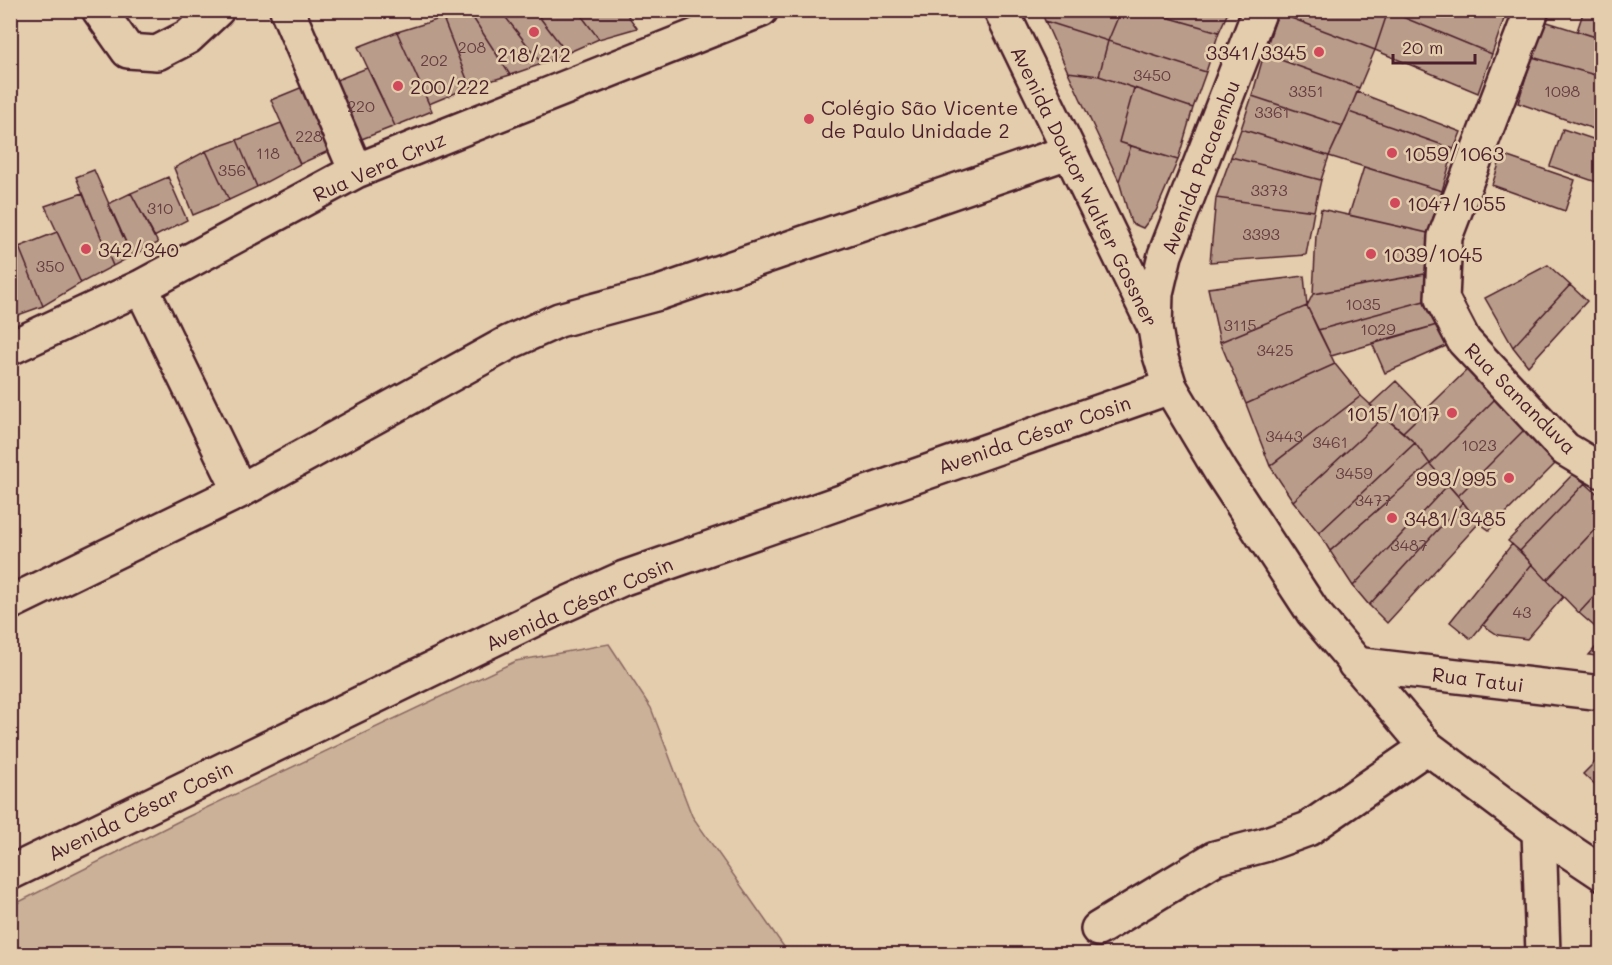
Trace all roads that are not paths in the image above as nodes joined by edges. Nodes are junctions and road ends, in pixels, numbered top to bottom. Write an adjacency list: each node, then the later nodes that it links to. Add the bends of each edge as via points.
1 (99, 10): 2 (street, via 128,51 157,53 188,37)
2 (217, 10)
3 (287, 10): 10 (street)
4 (760, 10): 8 (street, Rua Vera Cruz)
5 (1001, 10): 9 (street, Avenida Doutor Walter Gossner)
6 (1260, 10): 12 (street, Avenida Pacaembu, via 1166,255 1156,293)
7 (1532, 10): 15 (street, Rua Sananduva, via 1445,237 1442,299 1472,350 1565,449)
8 (724, 17): 10 (street, Rua Vera Cruz)
9 (1068, 152): 12 (street, Avenida Doutor Walter Gossner); 16 (street, via 659,293 559,320 510,342)
10 (356, 171): 11 (street, Rua Vera Cruz)
11 (141, 287): 13 (street, Rua Vera Cruz); 16 (street)
12 (1155, 328): 14 (street, Avenida Doutor Walter Gossner)
13 (10, 348)
14 (1170, 387): 18 (street, Avenida Doutor Walter Gossner, via 1275,556); 22 (street, Avenida César Cosin, via 624,578)
15 (1602, 471)
16 (240, 491): 17 (street)
17 (10, 603)
18 (1355, 664): 19 (street, Rua Tatui); 20 (street, Avenida Doutor Walter Gossner)
19 (1602, 693)
20 (1427, 747): 21 (street, Avenida Doutor Walter Gossner); 24 (street, via 1308,829 1215,858)
21 (1539, 831): 23 (street, Avenida Doutor Walter Gossner); 25 (street)
22 (10, 873)
23 (1602, 873)
24 (1098, 929)
25 (1543, 954)

